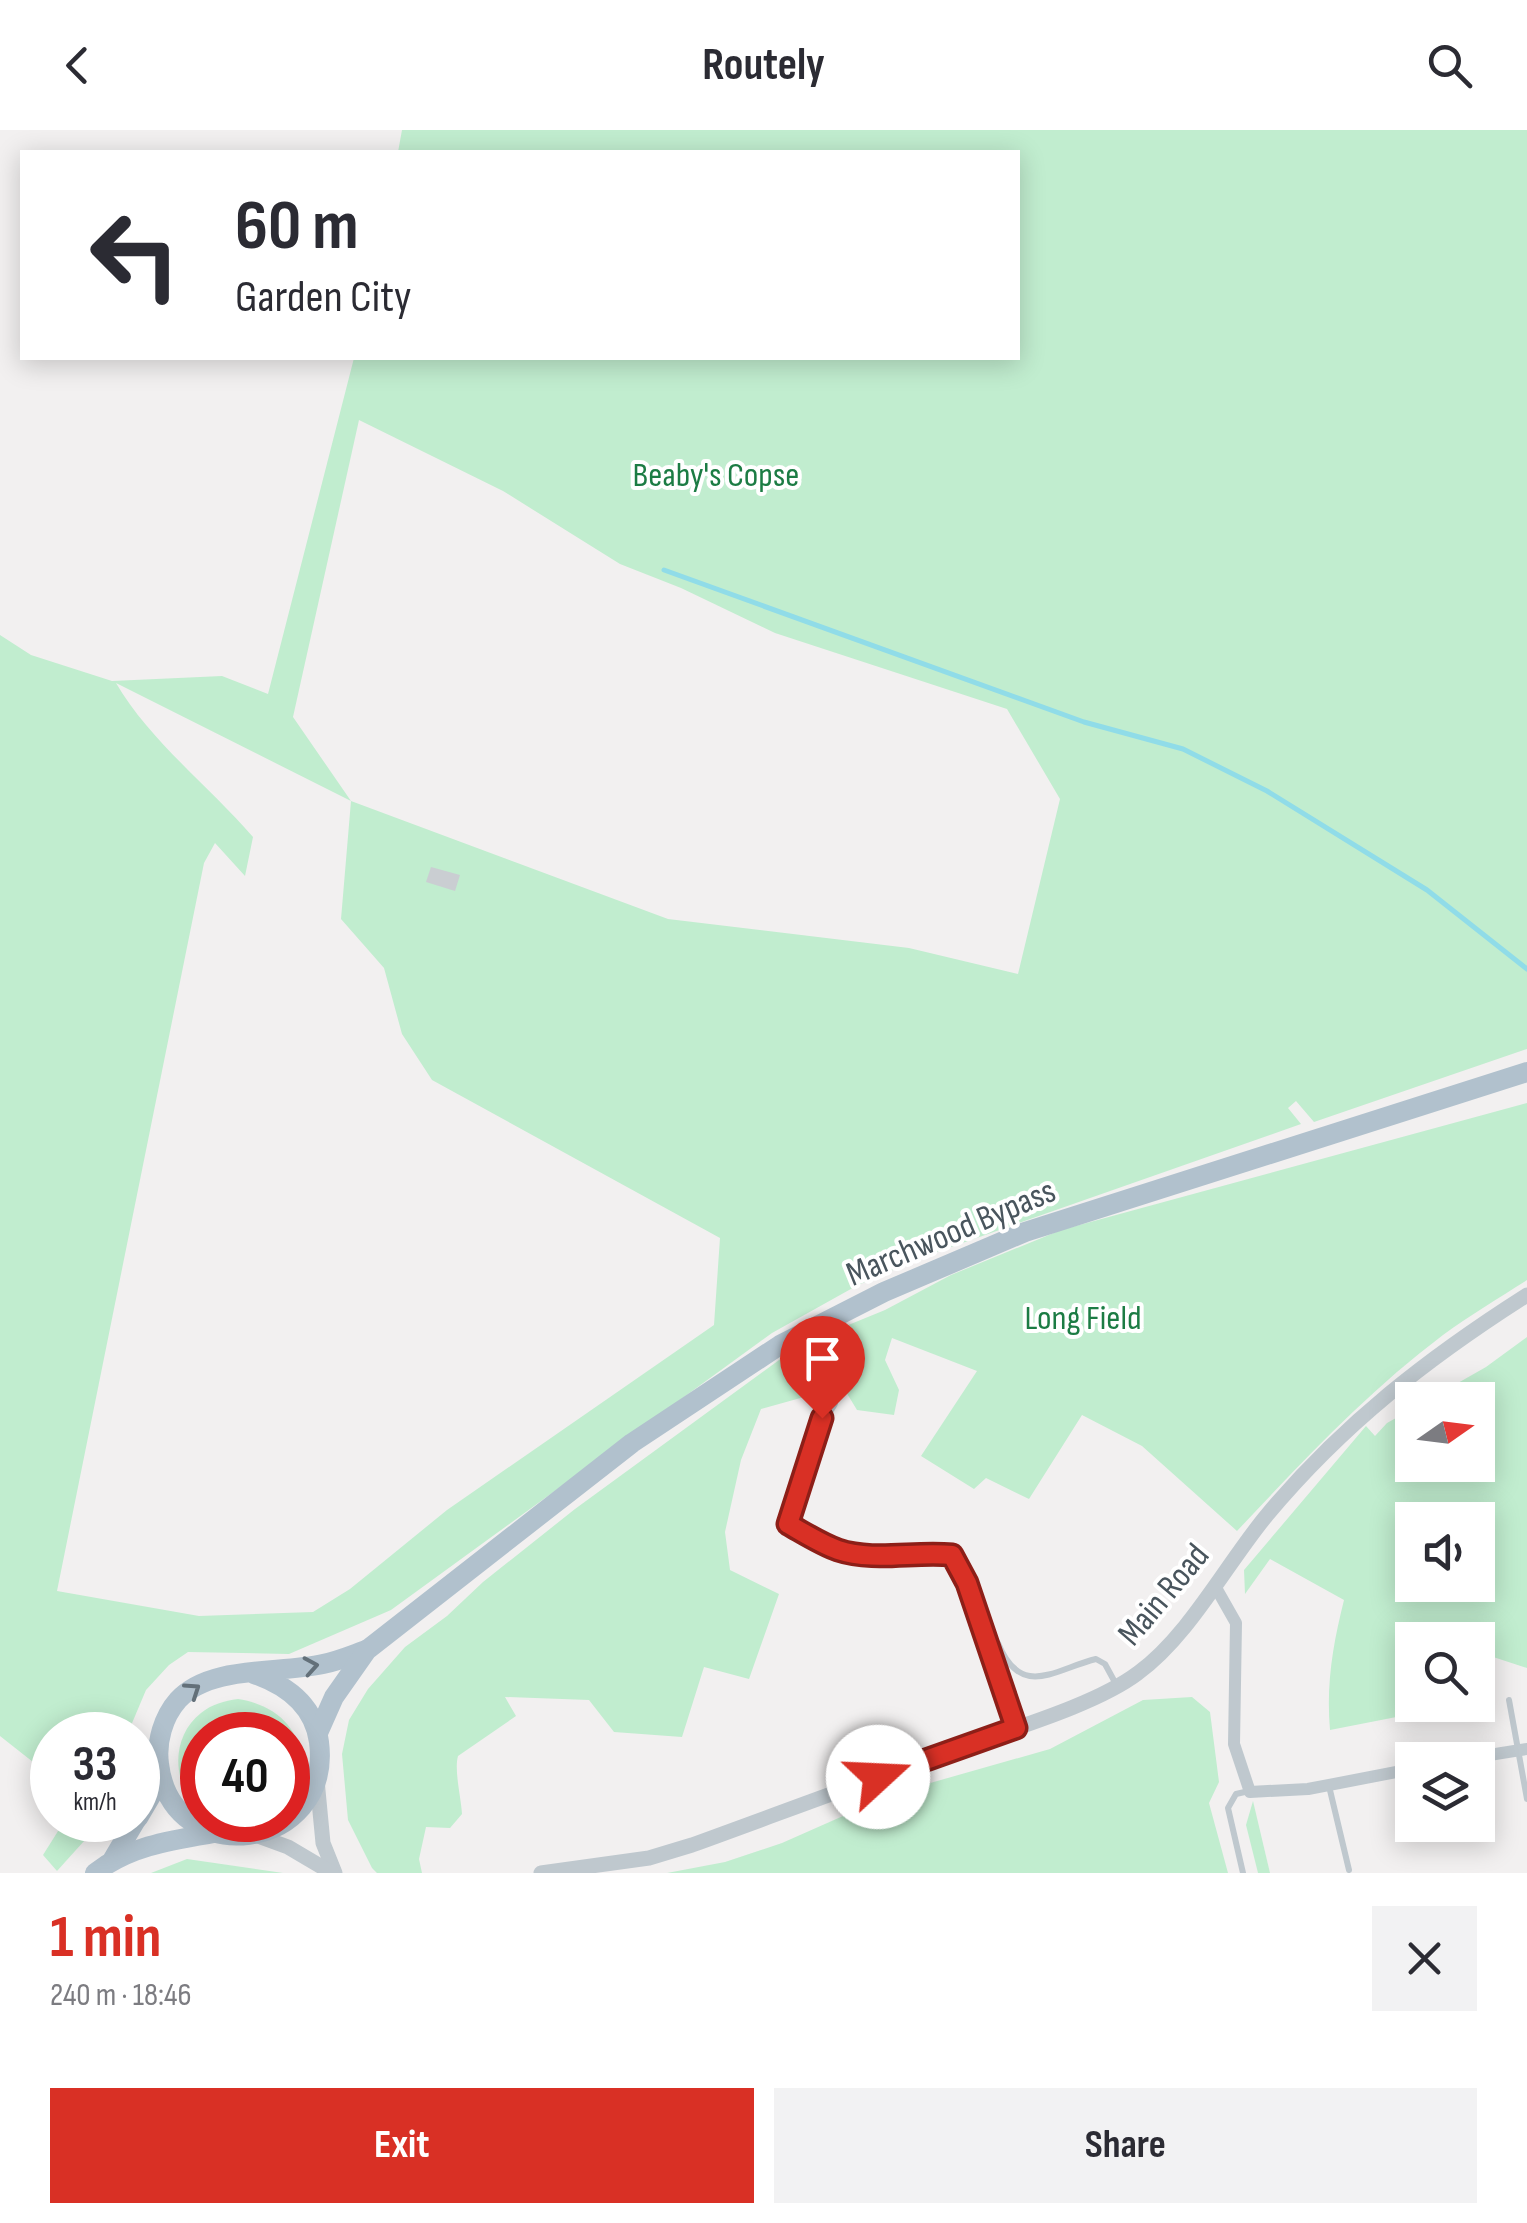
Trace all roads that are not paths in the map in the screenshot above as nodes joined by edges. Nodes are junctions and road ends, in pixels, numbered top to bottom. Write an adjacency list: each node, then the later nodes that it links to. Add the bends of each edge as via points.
1 (1527, 1072): 6 (main road, Marchwood Bypass, via 1025,1232 884,1292 780,1346 632,1443)
2 (1527, 1295): 4 (street, Main Road, via 1355,1420 1267,1515)
3 (832, 1403): 10 (street, via 788,1524 840,1550 952,1555)
4 (1215, 1586): 8 (street, Main Road, via 1141,1672); 18 (street, via 1236,1622 1234,1744)
5 (998, 1643): 8 (lane, via 1014,1668 1032,1678 1096,1659)
6 (367, 1650): 7 (main road, Marchwood Bypass, one-way to 6); 11 (main road, Marchwood Bypass)
7 (254, 1674): 11 (main road, via 294,1694); 15 (main road, one-way to 7, via 163,1724 178,1700 226,1674)
8 (1117, 1687): 10 (street, Main Road)
9 (1509, 1700): 12 (lane)
10 (1016, 1728): 29 (street, Main Road, via 650,1858)
11 (318, 1733): 16 (main road)
12 (1522, 1750): 13 (street); 20 (lane)
13 (1495, 1754)
14 (1395, 1772): 17 (street)
15 (161, 1779): 21 (main road)
16 (317, 1780): 19 (main road); 28 (street)
17 (1329, 1785): 18 (street); 26 (lane)
18 (1250, 1790): 30 (lane, via 1236,1794 1228,1808)
19 (310, 1794)
20 (1527, 1798)
21 (180, 1810)
22 (180, 1839): 25 (main road)
23 (123, 1842): 25 (main road)
24 (274, 1842): 28 (street)
25 (113, 1859): 27 (main road)
26 (1349, 1870)
27 (95, 1873)
28 (333, 1873)
29 (540, 1873)
30 (1243, 1873)

